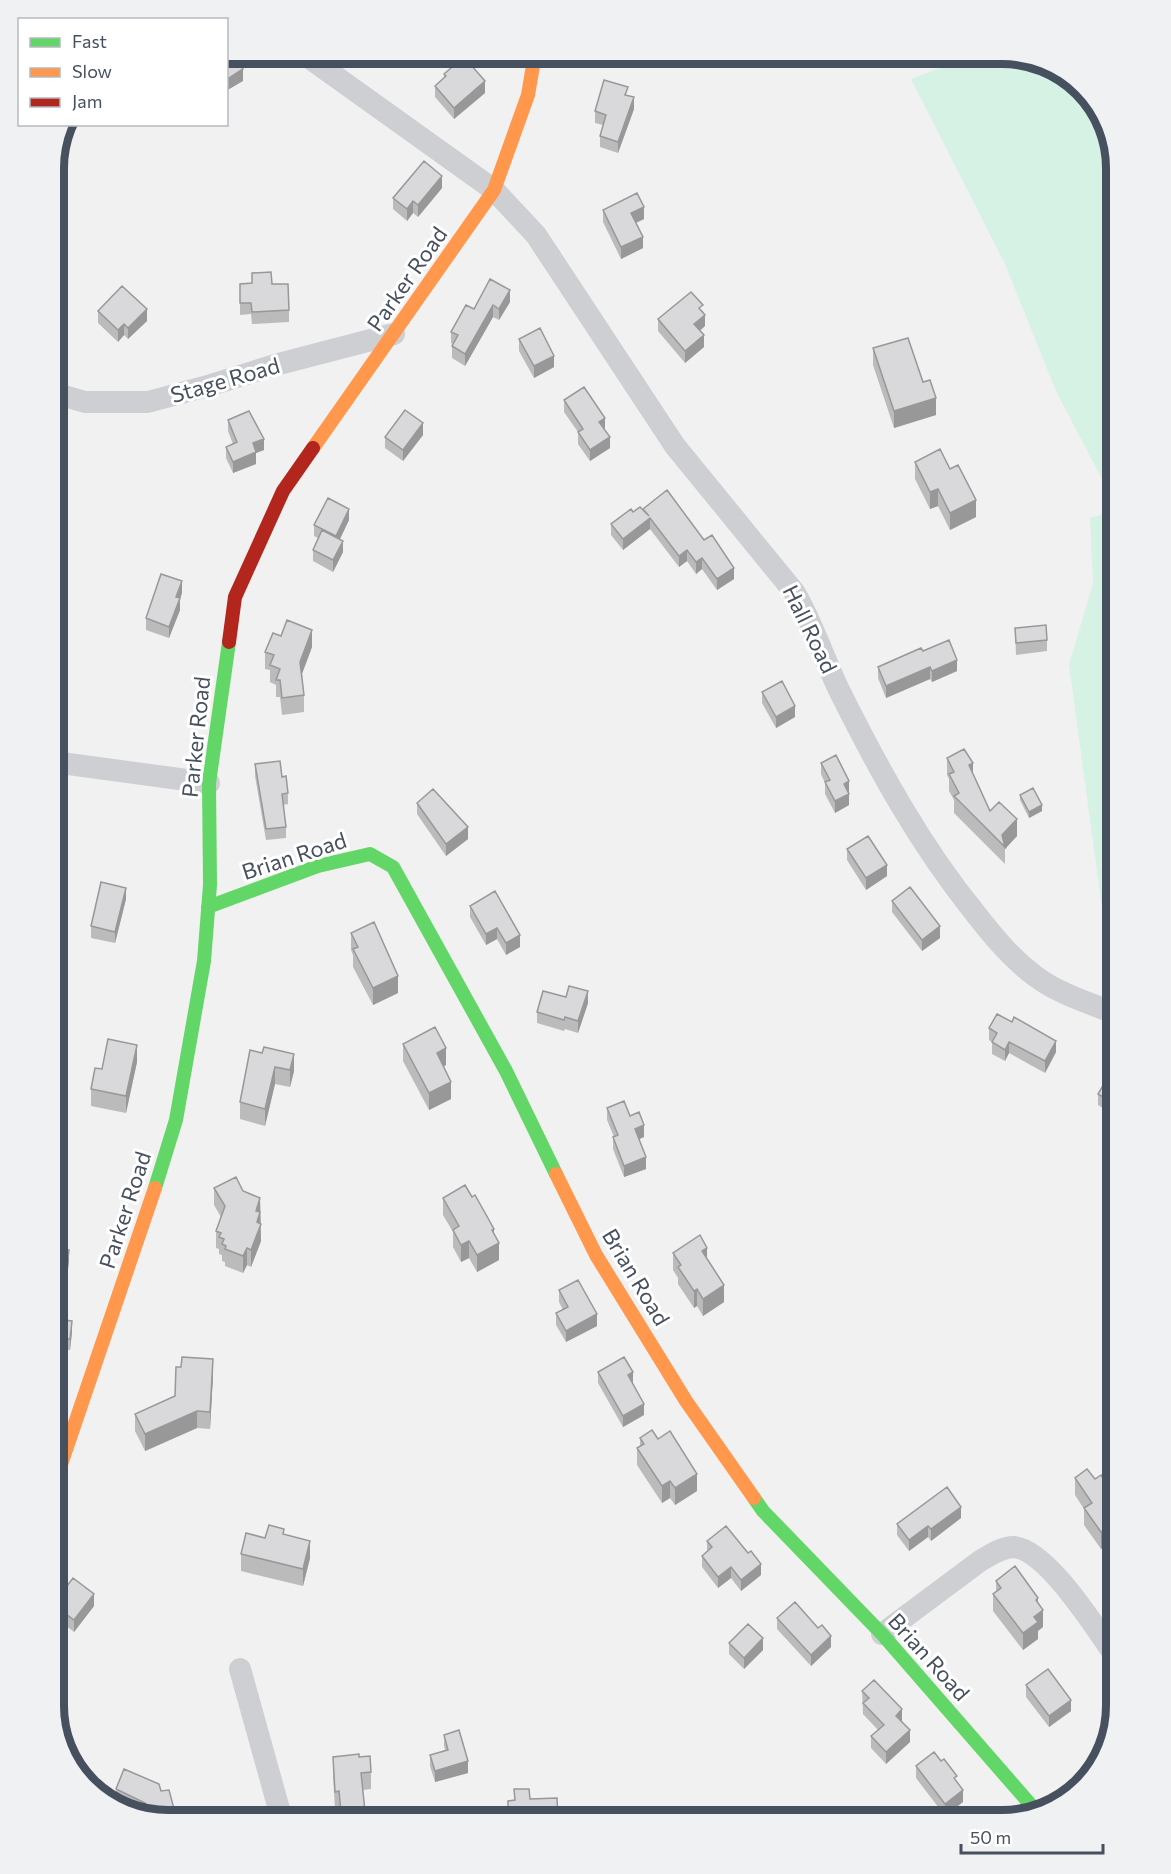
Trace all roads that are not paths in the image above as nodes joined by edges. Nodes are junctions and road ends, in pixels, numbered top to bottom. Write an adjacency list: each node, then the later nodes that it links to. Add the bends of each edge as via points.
1 (318, 64): 3 (street, Hall Road)
2 (533, 64): 3 (street, Parker Road, via 528,95)
3 (494, 189): 4 (street, Parker Road); 9 (street, Hall Road, via 536,235 675,446 795,593 840,692 903,812 957,891 1002,947 1036,977)
4 (394, 334): 5 (street, Stage Road, via 148,402 85,402); 7 (street, Parker Road, via 283,491 234,597)
5 (65, 396)
6 (65, 763): 7 (street)
7 (209, 783): 8 (street, Parker Road)
8 (208, 907): 10 (street, Parker Road, via 196,1014 176,1120); 11 (street, Brian Road, via 318,866 370,854 393,867 506,1071 596,1256 686,1401 763,1511)
9 (1106, 1010)
10 (64, 1454)
11 (882, 1634): 12 (street, via 980,1561 1013,1547 1048,1565); 14 (street, Brian Road)
12 (1106, 1643)
13 (240, 1669): 15 (street)
14 (1031, 1805)
15 (279, 1809)

